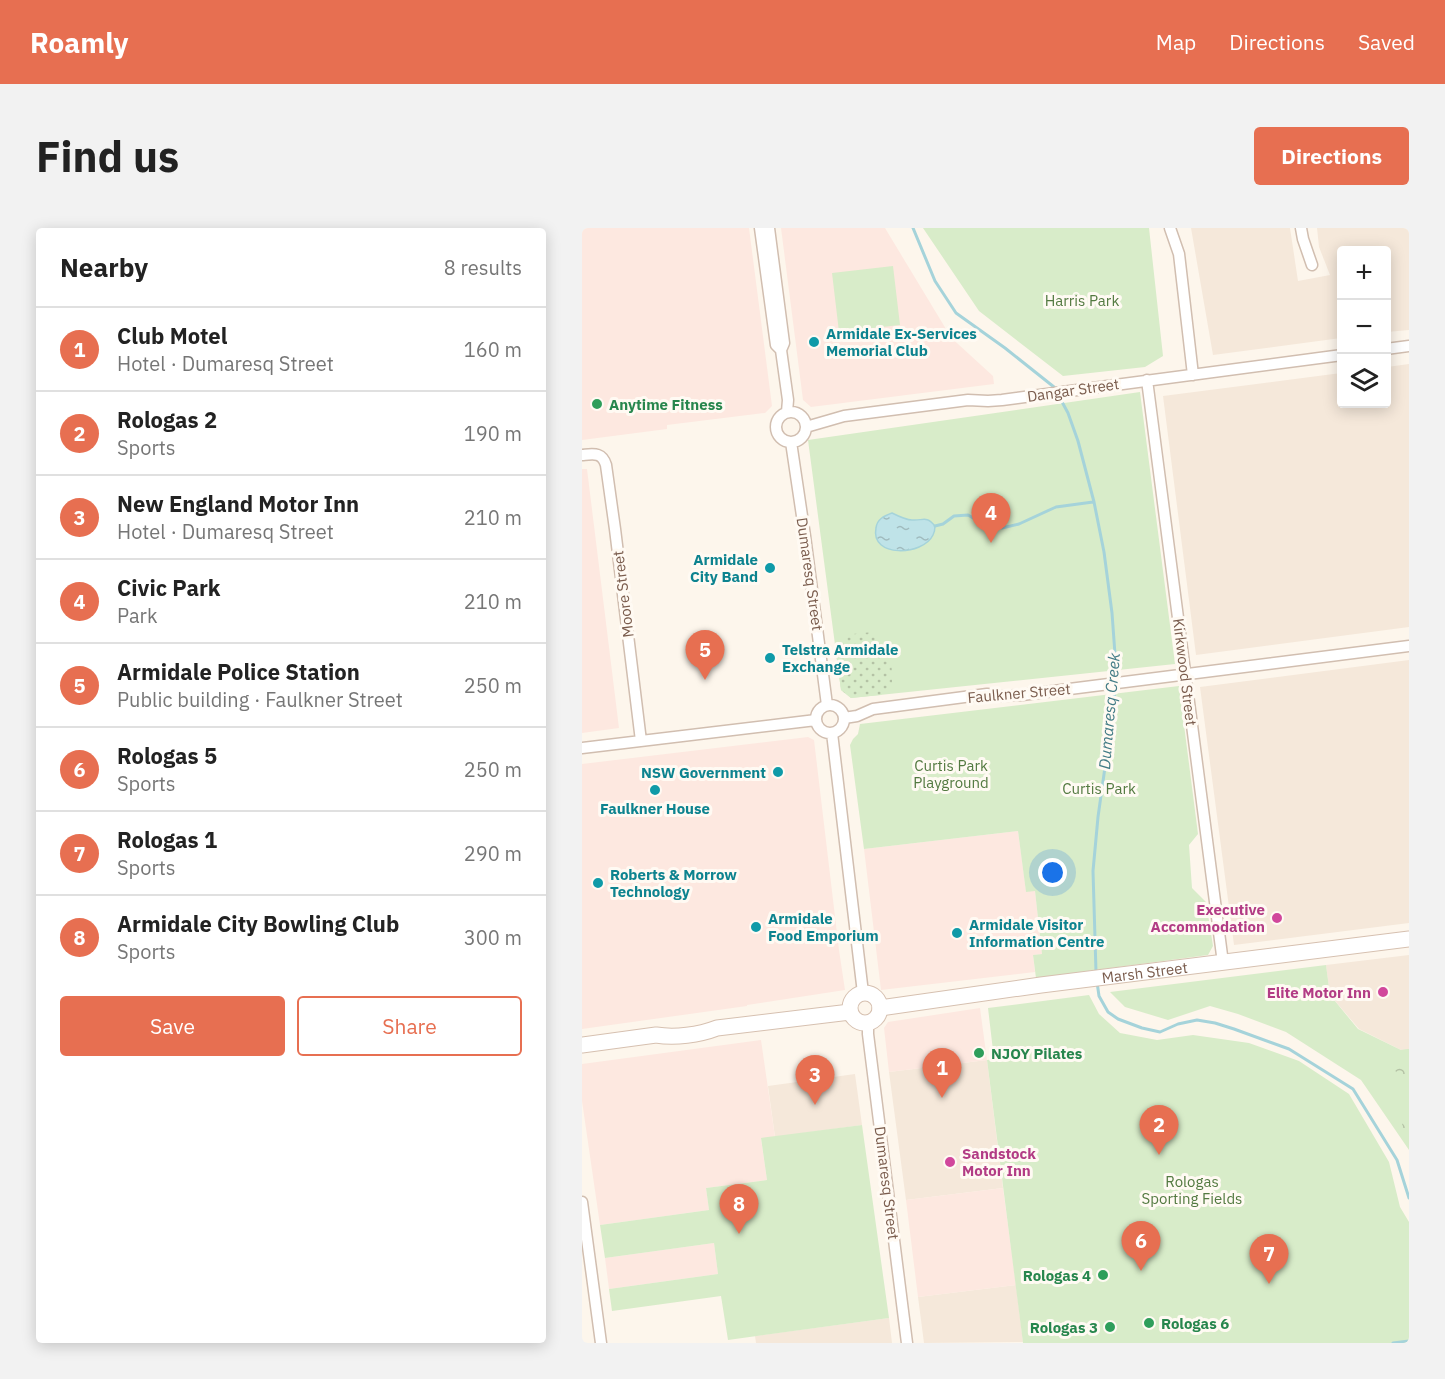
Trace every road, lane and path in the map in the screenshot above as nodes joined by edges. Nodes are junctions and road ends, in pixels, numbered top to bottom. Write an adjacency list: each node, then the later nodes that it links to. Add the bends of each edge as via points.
1 (760, 228): 8 (street, via 776,345)
2 (769, 228): 8 (street, via 784,343)
3 (1170, 228): 10 (street, via 1179,254)
4 (1301, 228): 5 (street)
5 (1312, 265)
6 (1409, 346): 7 (street)
7 (1391, 348)
8 (781, 350): 12 (street)
9 (1337, 356): 10 (street, Dangar Street)
10 (1193, 375): 11 (street, Dangar Street)
11 (1147, 381): 13 (street, Dangar Street, via 844,416); 17 (street, Kirkwood Street)
12 (787, 412): 13 (street, via 801,415); 14 (street, via 778,418 776,428 780,438)
13 (806, 427): 14 (street, via 802,438)
14 (791, 442): 18 (street, Dumaresq Street)
15 (582, 455): 22 (street, Moore Street, via 595,453 606,465)
16 (1409, 646): 17 (street, Faulkner Street)
17 (1185, 674): 19 (street, Faulkner Street, via 1022,695 987,694 873,709); 25 (street, Kirkwood Street)
18 (827, 705): 19 (street, via 838,708); 20 (street, via 819,710)
19 (844, 718): 21 (street, via 841,728)
20 (816, 720): 21 (street, via 821,730); 22 (street)
21 (832, 733): 26 (street)
22 (641, 741): 23 (street)
23 (582, 748)
24 (1409, 939): 25 (main road, Marsh Street)
25 (1223, 963): 27 (main road, Marsh Street)
26 (863, 993): 27 (main road, via 876,999); 28 (main road, via 853,1000)
27 (880, 1008): 29 (main road)
28 (850, 1011): 29 (main road, via 859,1022); 30 (main road)
29 (868, 1023): 33 (street, Dumaresq Street)
30 (582, 1045)
31 (582, 1202): 32 (street)
32 (601, 1343)
33 (907, 1343)

